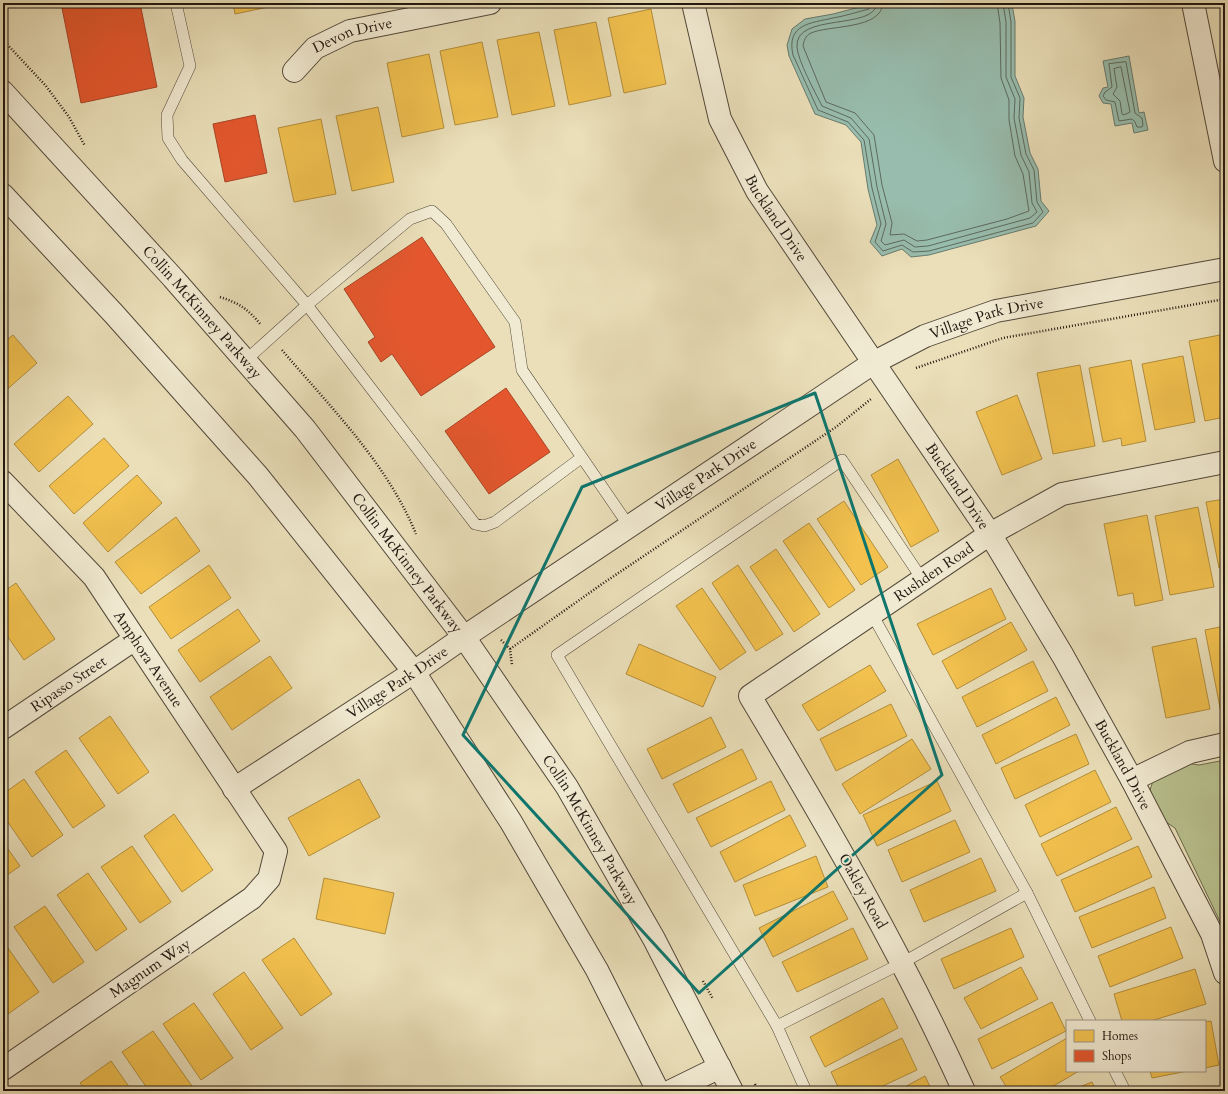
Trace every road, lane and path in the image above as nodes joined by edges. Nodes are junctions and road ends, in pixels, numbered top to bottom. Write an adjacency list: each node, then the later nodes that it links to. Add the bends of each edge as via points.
1 (176, 3): 11 (lane, via 190,66 167,115 168,138 182,160)
2 (490, 3): 5 (street, Devon Drive, via 350,31 315,48)
3 (693, 3): 13 (street, Buckland Drive, via 720,119 757,191)
4 (1193, 3): 7 (street)
5 (294, 71)
6 (3, 92): 12 (street, Collin McKinney Parkway)
7 (1225, 161)
8 (3, 195): 25 (street, via 114,314 258,476)
9 (1225, 269): 13 (street, Village Park Drive, via 996,311 925,336)
10 (1225, 298): 14 (path, via 1003,338 910,371)
11 (307, 305): 12 (lane); 15 (lane, via 475,524 484,526 495,522); 15 (lane, via 410,219 432,211 446,224 515,322 522,370)
12 (246, 360): 22 (street, Collin McKinney Parkway, via 310,435)
13 (873, 363): 14 (street, Buckland Drive); 18 (street, Village Park Drive)
14 (888, 385): 19 (street, Buckland Drive); 24 (path, via 836,427)
15 (581, 458): 18 (lane)
16 (1225, 462): 19 (street, Rushden Road, via 1062,494)
17 (3, 482): 23 (street, Amphora Avenue, via 94,577)
18 (629, 526): 22 (street, Village Park Drive)
19 (990, 534): 20 (street, Rushden Road); 29 (street, Buckland Drive, via 1063,656)
20 (922, 580): 21 (street, Rushden Road); 36 (lane, via 842,460 557,655)
21 (872, 614): 26 (street, Rushden Road); 32 (lane)
22 (464, 636): 25 (street, Village Park Drive); 37 (street, Collin McKinney Parkway, via 567,787 654,939)
23 (135, 639): 27 (street, Ripasso Street); 30 (street, Amphora Avenue)
24 (510, 649)
25 (414, 672): 30 (street, Village Park Drive); 40 (street, via 511,822 597,970)
26 (750, 696): 33 (street, Oakley Road, via 827,825)
27 (3, 728)
28 (1225, 744): 29 (street, via 1190,752)
29 (1132, 780): 34 (street, Buckland Drive, via 1212,934)
30 (234, 788): 31 (street, Amphora Avenue)
31 (276, 851): 38 (street, Magnum Way, via 269,879 252,898)
32 (1026, 893): 33 (lane); 35 (lane)
33 (902, 963): 36 (lane); 44 (street, Oakley Road)
34 (1225, 973)
35 (1090, 1020)
36 (776, 1026): 43 (lane)
37 (720, 1067): 41 (street); 42 (street, Collin McKinney Parkway)
38 (3, 1069)
39 (1116, 1072): 45 (lane)
40 (658, 1091)
41 (671, 1091)
42 (732, 1091)
43 (806, 1091)
44 (964, 1091)
45 (1125, 1091)

